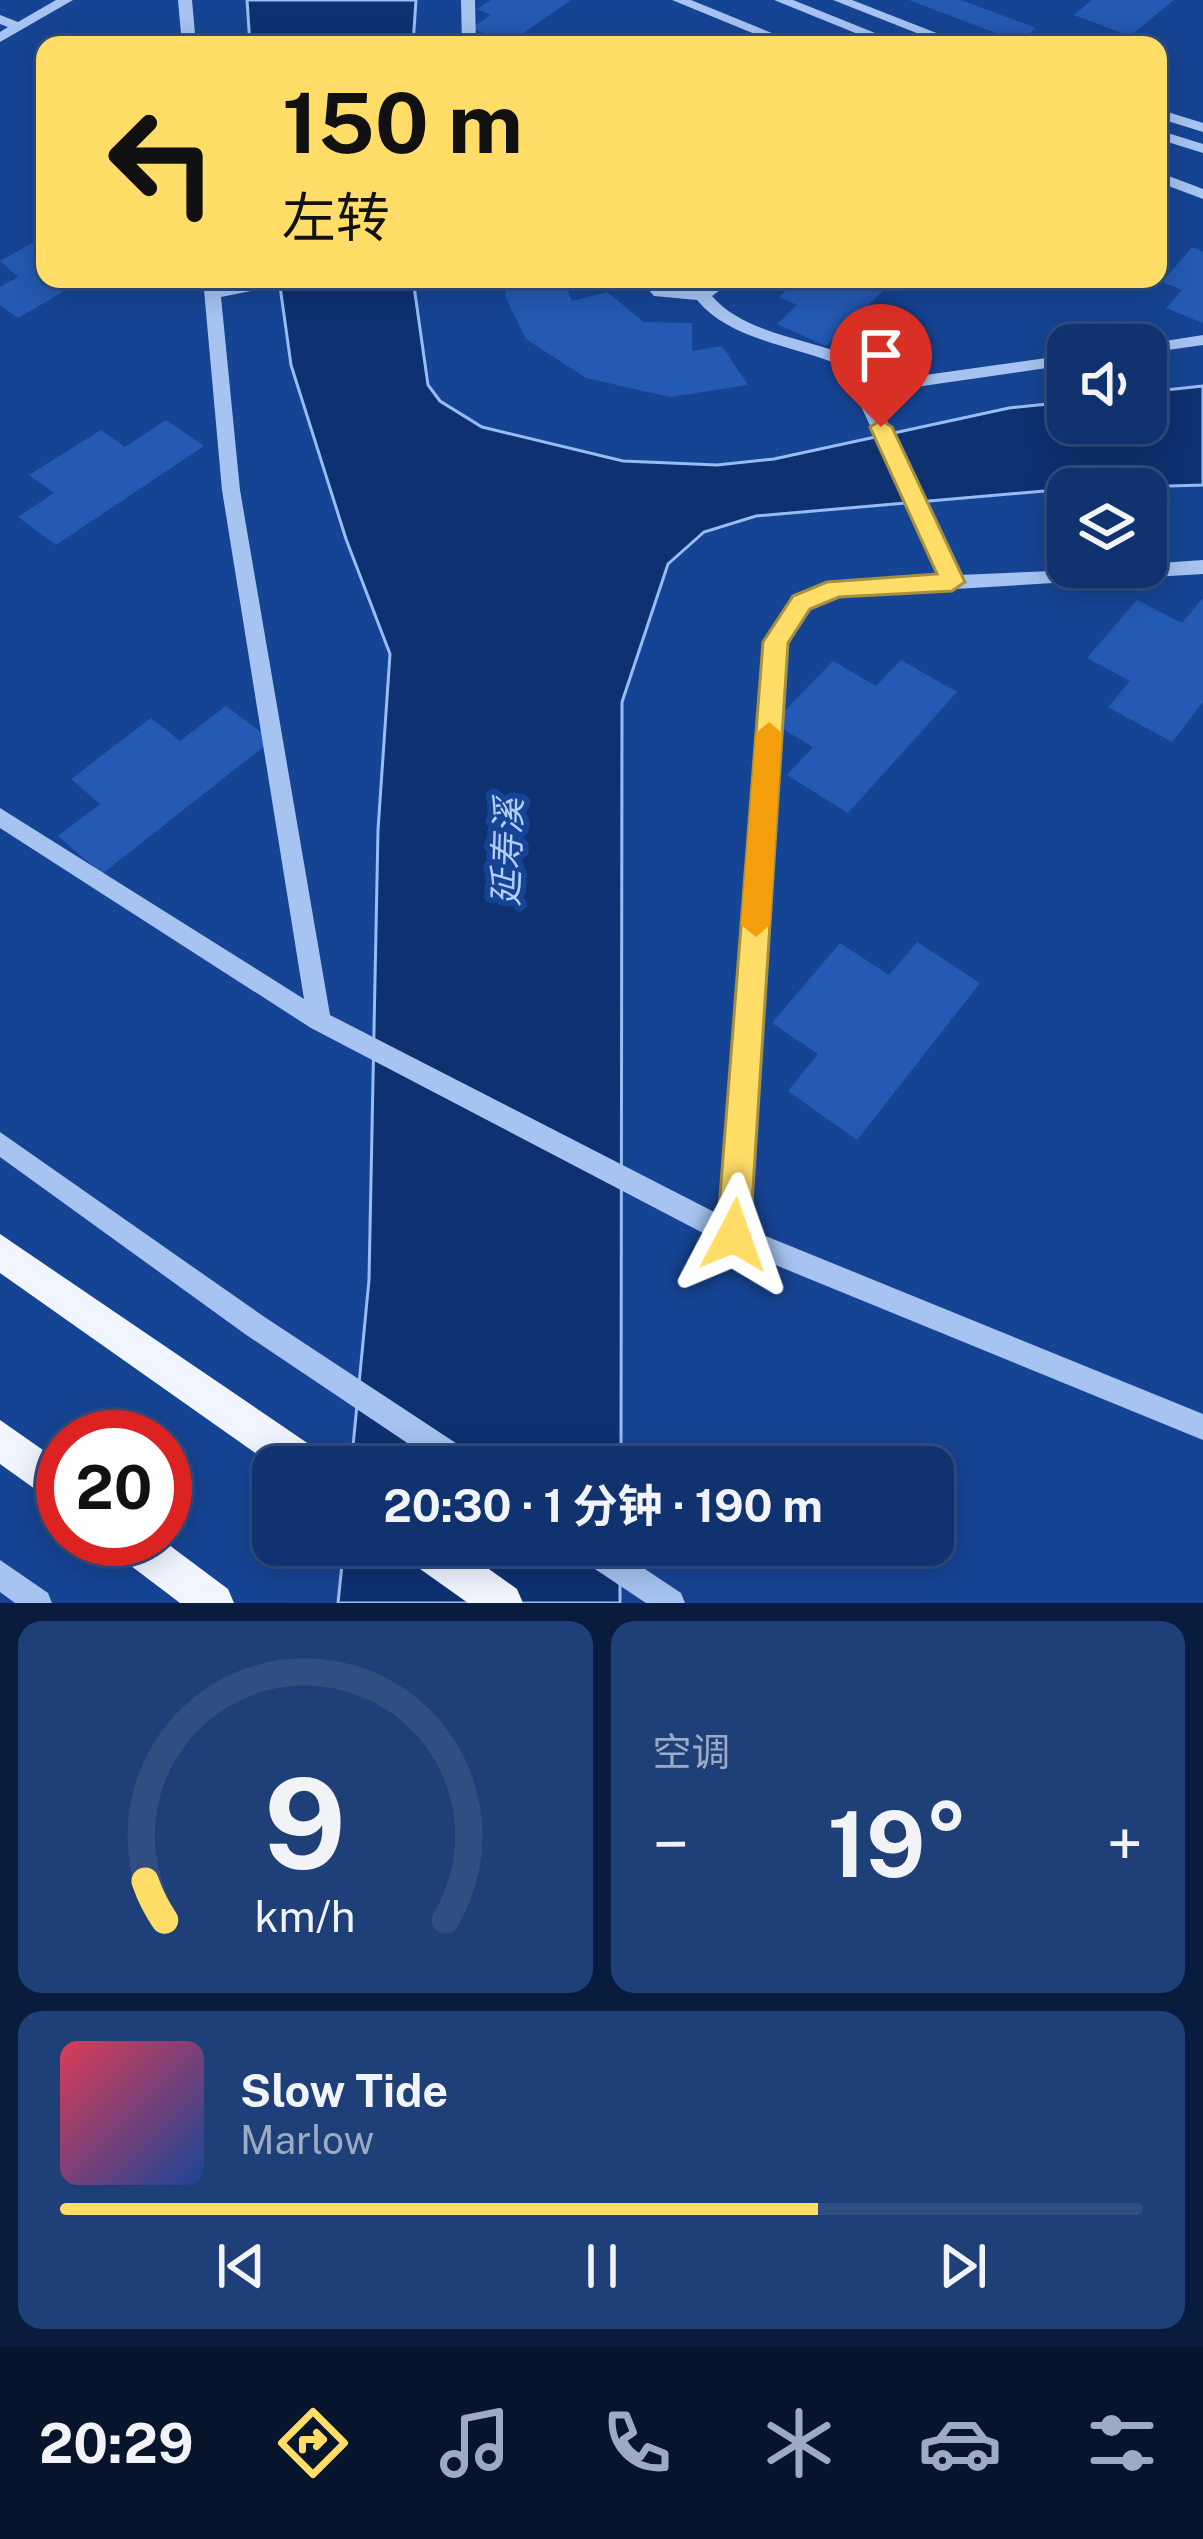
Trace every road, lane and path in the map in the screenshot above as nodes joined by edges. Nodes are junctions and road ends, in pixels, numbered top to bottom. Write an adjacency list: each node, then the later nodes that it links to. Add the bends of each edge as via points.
1 (66, 0): 8 (street)
2 (185, 0): 9 (street)
3 (468, 0): 10 (street)
4 (680, 0): 11 (street)
5 (781, 0): 12 (street)
6 (840, 0): 13 (street)
7 (0, 19): 8 (street)
8 (19, 27): 14 (street)
9 (188, 36)
10 (469, 36)
11 (771, 36)
12 (862, 36)
13 (936, 36)
14 (0, 38)
15 (1167, 116): 16 (street)
16 (1203, 128)
17 (1167, 137): 18 (street)
18 (1203, 149)
19 (1167, 181): 20 (street)
20 (1203, 194)
21 (212, 288): 32 (street, via 231,490)
22 (656, 288): 24 (street)
23 (713, 288): 24 (street)
24 (702, 295): 28 (street, via 729,318 849,362)
25 (1203, 340): 26 (street)
26 (1167, 346)
27 (1047, 363): 28 (street)
28 (863, 388): 30 (street)
29 (1203, 567): 30 (street)
30 (952, 582): 34 (street, via 836,589 802,602 776,642)
31 (0, 817): 32 (street)
32 (320, 1021): 34 (street)
33 (0, 1144): 39 (street)
34 (734, 1235): 36 (street)
35 (0, 1252): 38 (main road)
36 (1203, 1427)
37 (0, 1439): 40 (main road)
38 (278, 1446)
39 (436, 1446)
40 (36, 1468)
41 (164, 1566): 46 (main road)
42 (450, 1566): 47 (main road)
43 (616, 1566): 48 (street)
44 (0, 1574): 45 (street)
45 (38, 1603)
46 (214, 1603)
47 (503, 1603)
48 (671, 1603)

